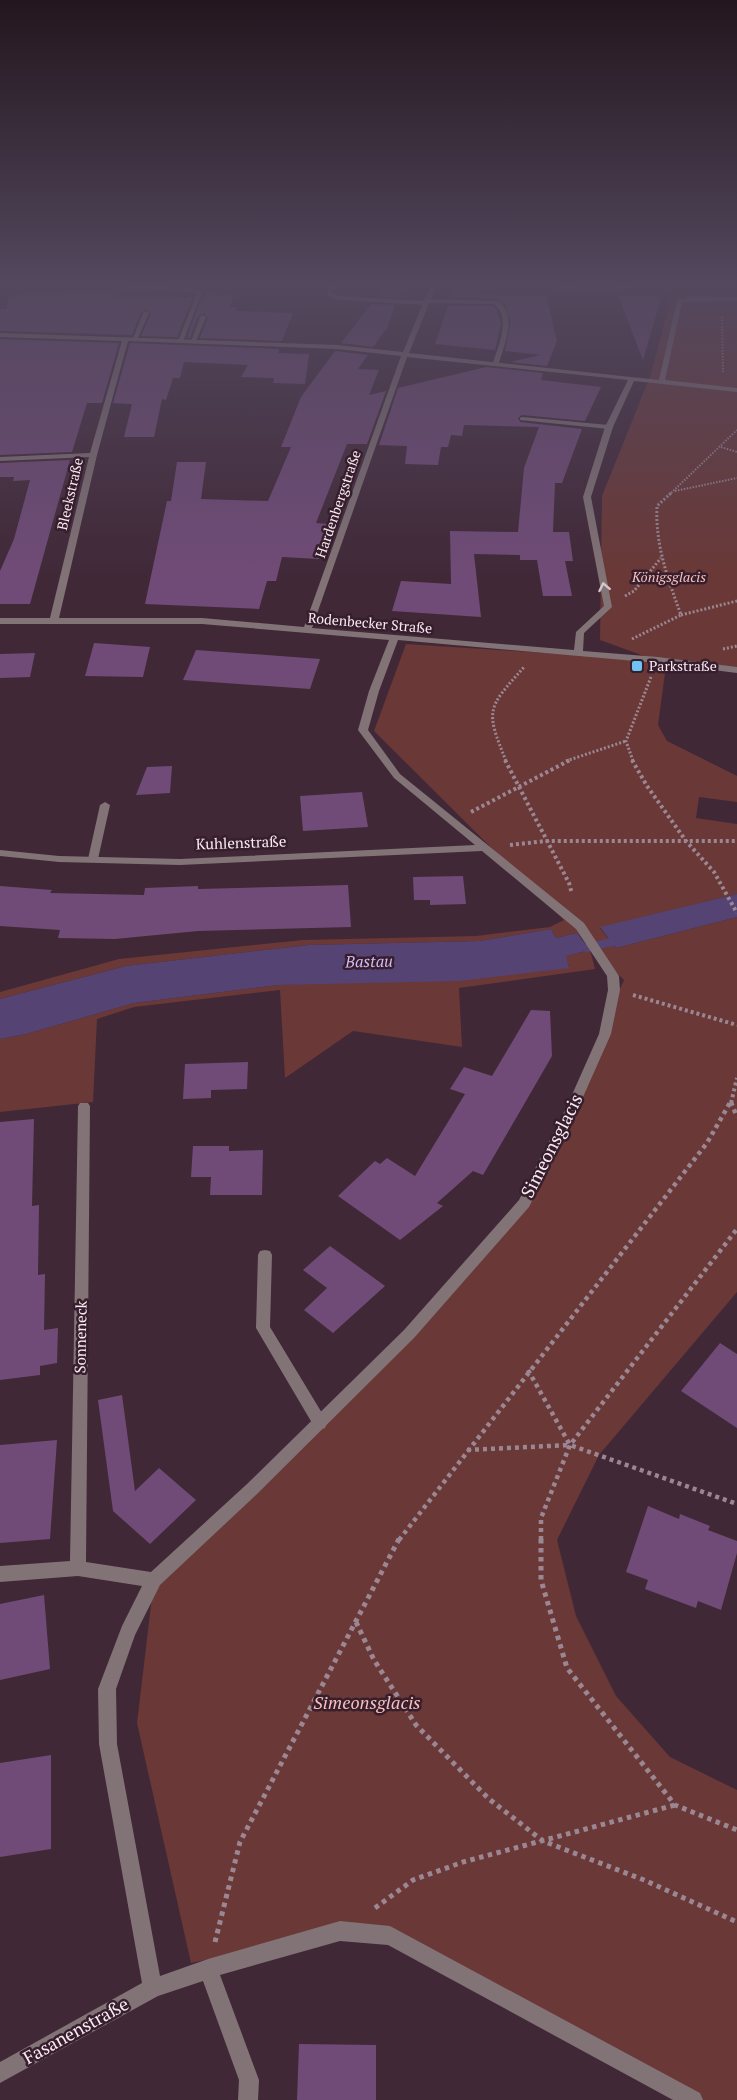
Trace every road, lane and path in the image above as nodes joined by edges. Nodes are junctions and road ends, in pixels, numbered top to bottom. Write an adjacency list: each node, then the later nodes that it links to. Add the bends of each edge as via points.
1 (116, 384): 13 (street, Bleekstraße)
2 (394, 384): 23 (street, Hardenbergstraße)
3 (629, 384): 9 (street)
4 (685, 384): 6 (street)
5 (723, 384): 6 (path)
6 (723, 389): 7 (street)
7 (737, 390)
8 (522, 419): 9 (street)
9 (609, 427): 19 (street, one-way to 9, via 587,497)
10 (737, 430): 11 (path)
11 (721, 447): 12 (path); 16 (path)
12 (737, 452)
13 (93, 455): 14 (street); 22 (street, Bleekstraße)
14 (0, 459)
15 (737, 478): 16 (path)
16 (674, 491): 17 (path, via 657,506 655,528)
17 (661, 558): 19 (path, via 634,591); 20 (path)
18 (737, 601): 20 (path)
19 (608, 607): 27 (street, via 580,632)
20 (681, 615): 25 (path)
21 (0, 621): 22 (street, Rodenbecker Straße)
22 (54, 621): 23 (street, Rodenbecker Straße, via 202,621)
23 (307, 631): 24 (street, Rodenbecker Straße)
24 (394, 639): 26 (street, Rodenbecker Straße); 33 (street, via 363,730 397,776)
25 (630, 640)
26 (537, 650): 27 (street, Rodenbecker Straße); 31 (path, via 493,707 492,726)
27 (578, 653): 28 (street, Rodenbecker Straße)
28 (658, 660): 29 (street, Rodenbecker Straße); 30 (path)
29 (737, 670)
30 (626, 741): 31 (path, via 566,761); 35 (path, via 647,786)
31 (518, 788): 33 (path); 34 (path)
32 (105, 805): 39 (street)
33 (452, 822): 37 (street)
34 (546, 841): 35 (path); 37 (path); 41 (path, via 569,883)
35 (686, 841): 36 (path); 40 (path, via 714,872)
36 (737, 841)
37 (483, 848): 39 (street, Kuhlenstraße, via 222,860); 41 (street)
38 (0, 853): 39 (street, Kuhlenstraße)
39 (93, 860)
40 (737, 913)
41 (580, 926): 42 (street)
42 (614, 983): 43 (path); 51 (street, Simeonsglacis, via 606,1034 524,1203 409,1334)
43 (737, 1025)
44 (737, 1078): 45 (path)
45 (731, 1102): 47 (path); 50 (path, via 707,1143)
46 (84, 1106): 55 (street, Sonneneck)
47 (737, 1117)
48 (737, 1229): 52 (path)
49 (265, 1255): 51 (street, via 263,1328)
50 (528, 1370): 52 (path); 53 (path)
51 (320, 1423): 57 (street, Simeonsglacis)
52 (570, 1445): 53 (path); 54 (path); 59 (path, via 541,1518 541,1581 567,1668)
53 (467, 1450): 58 (path, via 403,1532)
54 (737, 1504)
55 (78, 1568): 56 (street); 57 (street)
56 (0, 1574)
57 (154, 1581): 65 (street, Simeonsglacis, via 128,1632 107,1689 108,1744)
58 (356, 1622): 61 (path, via 374,1660 416,1725 489,1799); 64 (path, via 240,1842)
59 (675, 1804): 60 (path); 61 (path)
60 (737, 1830)
61 (543, 1842): 62 (path); 63 (path, via 463,1862 413,1880)
62 (737, 1922)
63 (340, 1931): 64 (street); 68 (street, via 390,1936)
64 (208, 1969): 65 (street); 67 (street, via 249,2080)
65 (153, 1988): 66 (street, Fasanenstraße)
66 (0, 2073)
67 (248, 2100)
68 (693, 2100)

